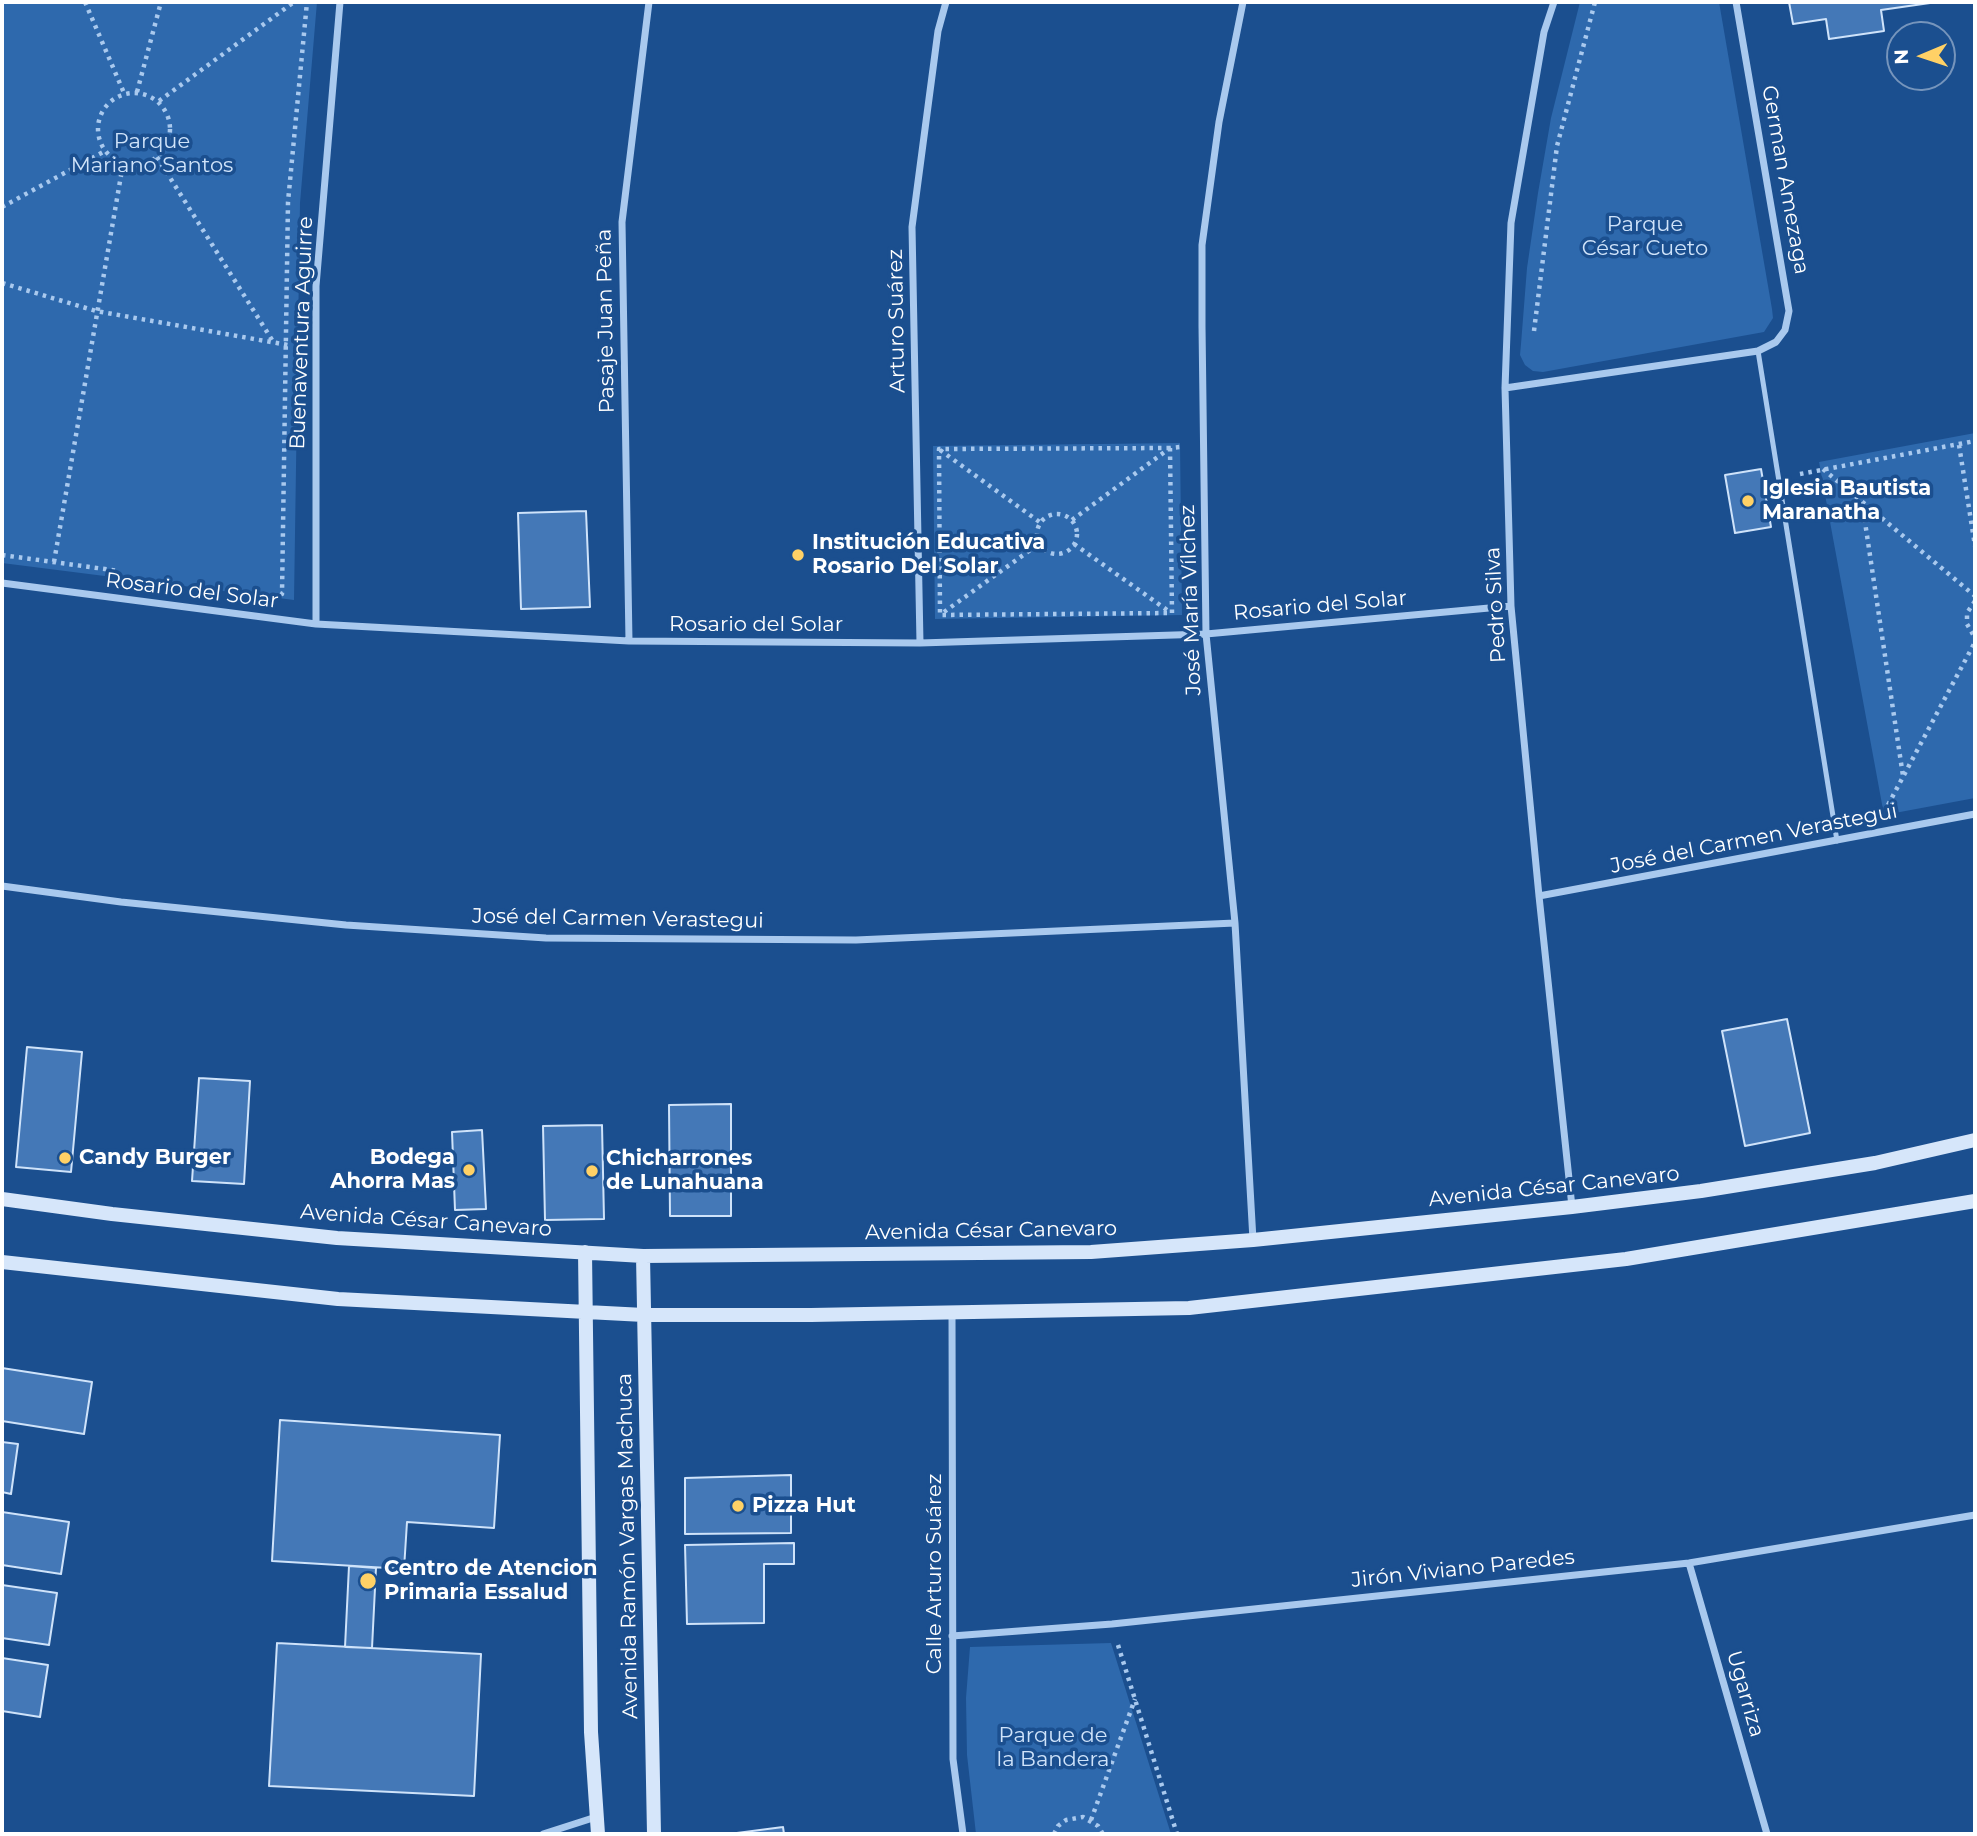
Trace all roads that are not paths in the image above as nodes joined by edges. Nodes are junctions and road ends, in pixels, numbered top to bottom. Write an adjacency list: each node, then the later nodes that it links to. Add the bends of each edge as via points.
1 (340, 2): 11 (street, Buenaventura Aguirre, via 316,286)
2 (649, 2): 13 (street, Pasaje Juan Peña, via 622,222)
3 (946, 2): 14 (street, Arturo Suárez, via 938,31 912,227)
4 (1243, 2): 12 (street, José María Vílchez, via 1219,122 1202,245)
5 (1554, 2): 8 (street, Pedro Silva, via 1544,33 1511,223)
6 (1737, 2): 7 (street, German Amezaga, via 1789,311 1781,336)
7 (1758, 351): 8 (street); 16 (lane)
8 (1505, 388): 10 (street, Pedro Silva)
9 (2, 583): 11 (street, Rosario del Solar)
10 (1511, 606): 12 (street, Rosario del Solar); 18 (street, Pedro Silva)
11 (316, 624): 13 (street, Rosario del Solar)
12 (1206, 634): 14 (street, Rosario del Solar); 19 (street, José María Vílchez)
13 (629, 642): 14 (street, Rosario del Solar)
14 (920, 643)
15 (1975, 814): 16 (street, José del Carmen Verastegui)
16 (1838, 841): 18 (street, José del Carmen Verastegui)
17 (2, 886): 19 (street, José del Carmen Verastegui, via 346,925 545,938 856,940)
18 (1539, 896): 23 (street, Pedro Silva)
19 (1235, 923): 24 (street, José María Vílchez)
20 (1975, 1140): 23 (main road, Avenida César Canevaro, via 1875,1163)
21 (2, 1199): 25 (main road, Avenida César Canevaro, via 337,1238)
22 (1975, 1201): 29 (main road, via 1626,1259 1203,1306)
23 (1572, 1208): 24 (main road, Avenida César Canevaro)
24 (1253, 1240): 26 (main road, Avenida César Canevaro, via 1091,1252)
25 (585, 1252): 26 (main road, Avenida César Canevaro); 28 (main road, Avenida Ramón Vargas Machuca)
26 (643, 1256): 30 (main road, Avenida Ramón Vargas Machuca)
27 (2, 1262): 28 (main road, via 338,1299)
28 (585, 1312): 30 (main road); 34 (main road, Avenida Ramón Vargas Machuca, via 591,1732)
29 (952, 1313): 30 (main road); 33 (street, Calle Arturo Suárez)
30 (644, 1315): 38 (main road, Avenida Ramón Vargas Machuca)
31 (1975, 1515): 32 (street, Jirón Viviano Paredes)
32 (1689, 1563): 33 (street, Jirón Viviano Paredes, via 1112,1624); 35 (street, Ugarriza)
33 (952, 1636): 39 (street, Calle Arturo Suárez, via 953,1759)
34 (597, 1817): 36 (street); 37 (main road, Avenida Ramón Vargas Machuca)
35 (1764, 1833)
36 (543, 1834)
37 (598, 1834)
38 (654, 1834)
39 (962, 1834)

